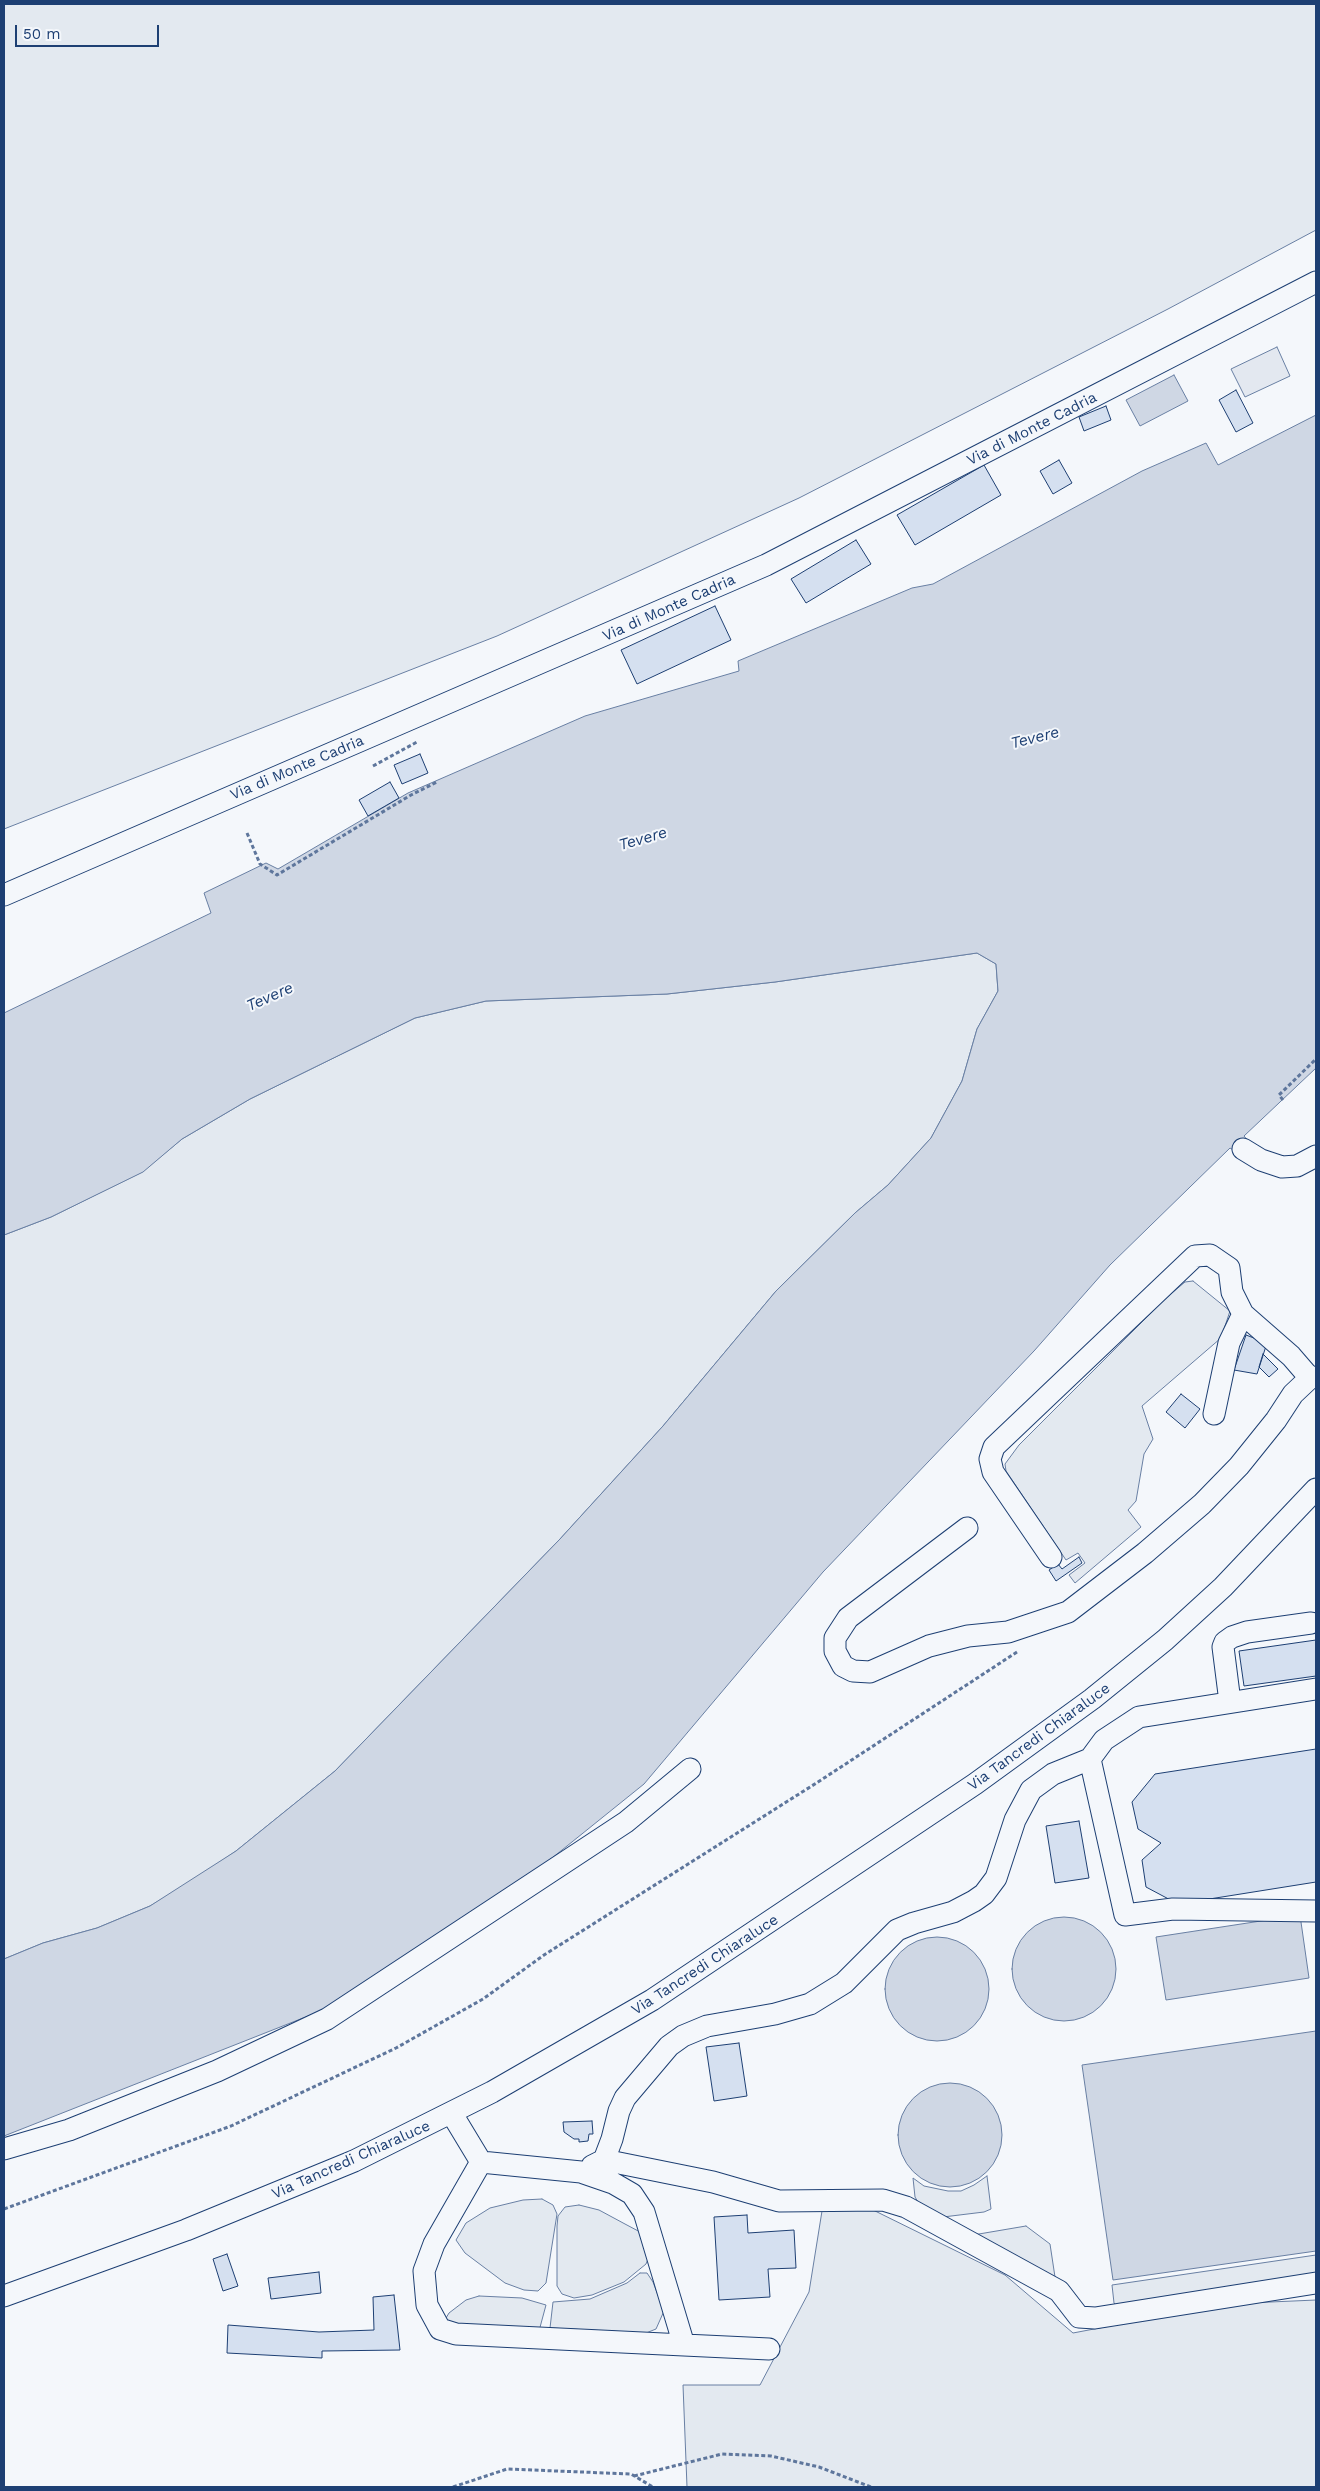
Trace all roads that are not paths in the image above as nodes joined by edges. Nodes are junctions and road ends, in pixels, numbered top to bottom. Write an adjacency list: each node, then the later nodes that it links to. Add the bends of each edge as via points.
1 (1316, 282): 2 (street, Via di Monte Cadria, via 766,565)
2 (4, 895)
3 (1243, 1149): 4 (street, via 1261,1160 1282,1166 1297,1166)
4 (1316, 1156)
5 (1243, 1314): 6 (street); 7 (street, via 1228,1343); 10 (street, via 1232,1292 1228,1268 1210,1255 1195,1256 994,1447 990,1459 993,1472)
6 (1313, 1377): 9 (street, via 1293,1394 1239,1466 1202,1504 1145,1554 1068,1612 1008,1632 968,1636 930,1646 870,1672 853,1671 843,1666 835,1651 835,1638 848,1618)
7 (1214, 1414)
8 (1316, 1489): 17 (street, Via Tancredi Chiaraluce, via 1252,1559 1196,1612 1142,1660 1059,1724 967,1790 652,2000)
9 (967, 1528)
10 (1050, 1557)
11 (1311, 1623): 13 (street, via 1246,1632 1225,1642)
12 (1316, 1688): 13 (street)
13 (1230, 1702): 14 (street, via 1139,1717 1104,1740)
14 (1090, 1759): 16 (street, via 1125,1915 1173,1909); 19 (street, via 1053,1774 1031,1790 1015,1820 996,1878 974,1901 953,1912 897,1930 844,1983 810,2004 781,2013 707,2026 669,2046 625,2098)
15 (690, 1770): 18 (street, via 618,1828 327,2019 208,2075 69,2130)
16 (1316, 1911)
17 (452, 2114): 20 (street); 23 (street, Via Tancredi Chiaraluce, via 264,2200)
18 (4, 2149)
19 (604, 2160): 21 (street); 22 (street, via 713,2182 779,2201 883,2200 1059,2290 1079,2317 1095,2318)
20 (481, 2162): 21 (street); 24 (street, via 426,2264 426,2296 440,2329 456,2334)
21 (581, 2172): 24 (street, via 627,2190 641,2205)
22 (1316, 2283)
23 (4, 2296)
24 (684, 2344): 25 (street)
25 (769, 2349)

